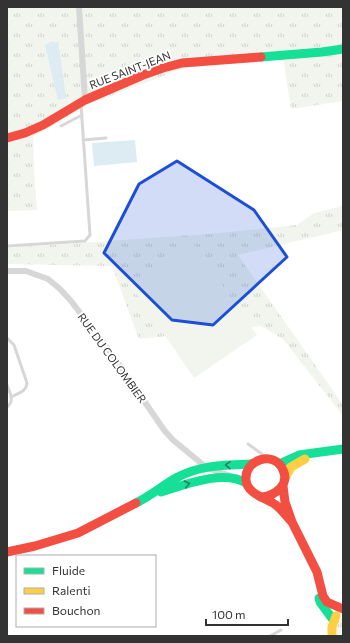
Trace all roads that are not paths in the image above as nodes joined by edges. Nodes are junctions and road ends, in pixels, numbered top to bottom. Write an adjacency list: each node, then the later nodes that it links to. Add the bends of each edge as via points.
1 (79, 7): 3 (street)
2 (343, 49): 3 (street, RUE SAINT-JEAN, via 182,63 143,75)
3 (83, 102): 4 (lane); 6 (street, RUE SAINT-JEAN, via 43,125)
4 (82, 115): 5 (lane); 8 (lane)
5 (62, 126)
6 (7, 138)
7 (106, 138): 8 (lane)
8 (83, 140): 9 (lane, via 90,232 88,238)
9 (7, 247)
10 (7, 271): 21 (street, RUE DU COLOMBIER, via 26,272 48,279 60,290 114,357 164,430)
11 (7, 338): 13 (lane, via 14,345 27,383 24,391)
12 (7, 385): 13 (lane)
13 (11, 397): 14 (lane, via 11,403)
14 (7, 407)
15 (248, 444): 18 (lane)
16 (343, 449): 17 (street)
17 (319, 453): 20 (street, via 299,455); 23 (street, via 291,466)
18 (265, 458): 19 (street); 20 (street)
19 (252, 464): 21 (street, one-way to 21); 24 (street, via 247,472)
20 (278, 464): 23 (street, via 284,472)
21 (205, 467): 22 (street); 25 (street, via 176,478)
22 (236, 478): 24 (street); 25 (street, one-way to 22, via 199,482)
23 (284, 482): 26 (street, via 274,495); 27 (street, via 285,502)
24 (246, 483): 26 (street, via 252,492)
25 (150, 496): 28 (street, via 78,533)
26 (263, 497): 27 (street, via 278,507)
27 (292, 522): 29 (street)
28 (7, 552)
29 (310, 556): 30 (street, via 323,596 327,602); 31 (street, via 320,602)
30 (343, 610): 31 (street)
31 (334, 621): 33 (street)
32 (281, 630): 34 (lane)
33 (331, 635)
34 (270, 636)

